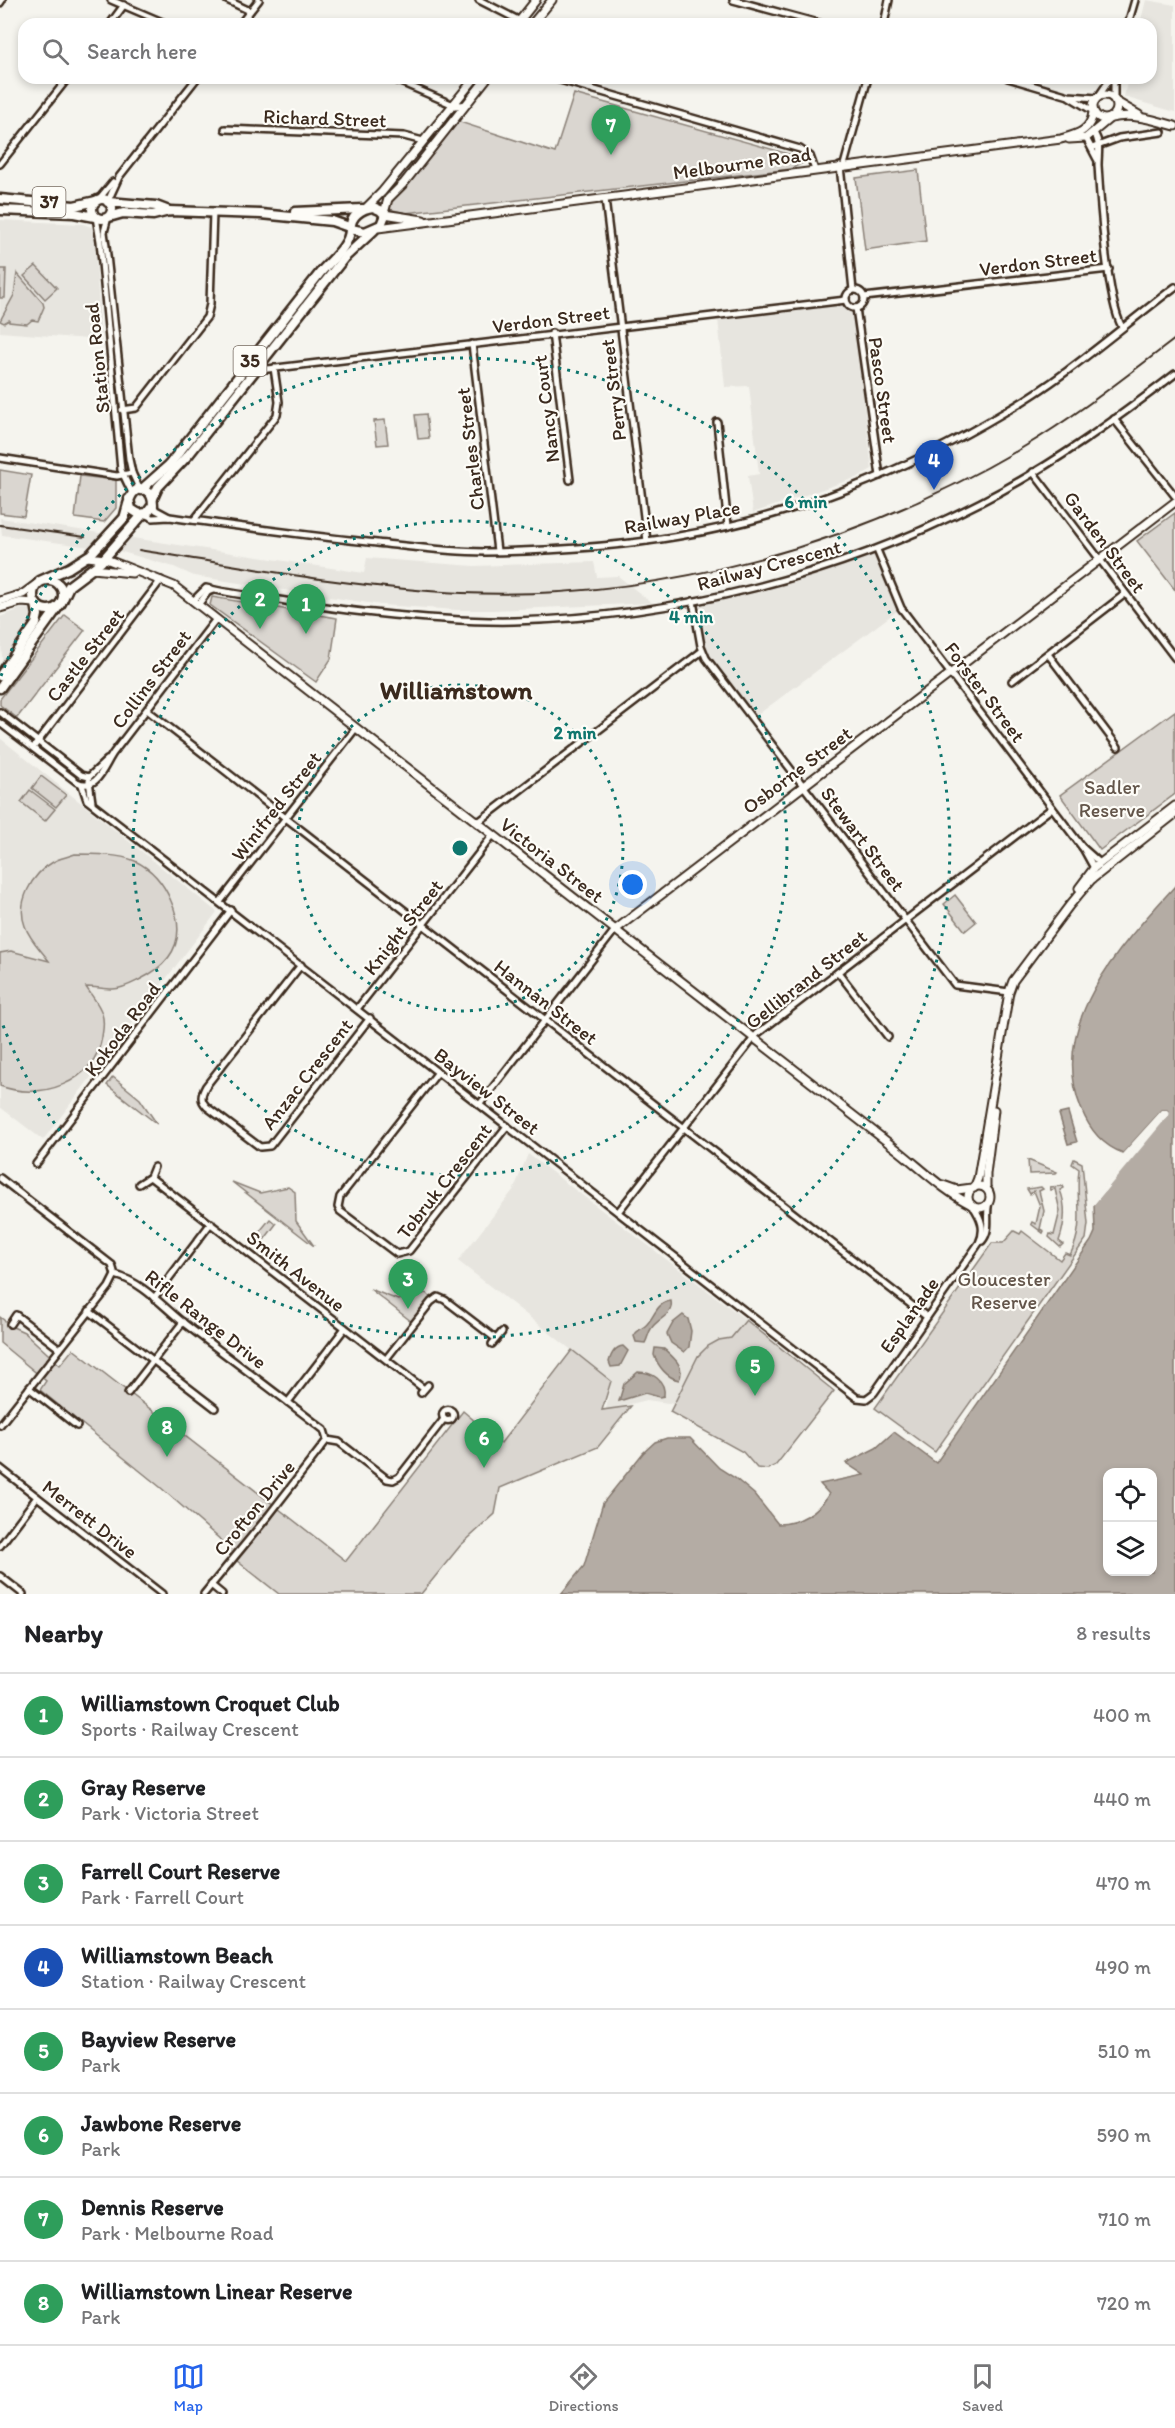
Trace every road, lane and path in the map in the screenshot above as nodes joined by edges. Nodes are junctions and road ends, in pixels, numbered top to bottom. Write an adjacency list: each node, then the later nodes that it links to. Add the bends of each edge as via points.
1 (111, 0): 10 (street)
2 (227, 0): 11 (street)
3 (259, 0): 11 (street)
4 (479, 0): 15 (street)
5 (536, 0): 16 (street)
6 (552, 0): 17 (street)
7 (733, 0): 18 (street)
8 (889, 0): 19 (street)
9 (1135, 0): 20 (street)
10 (124, 6): 12 (street); 13 (street)
11 (250, 11): 14 (street)
12 (115, 18)
13 (153, 18)
14 (245, 18)
15 (512, 18)
16 (524, 18)
17 (537, 18)
18 (800, 18)
19 (884, 18)
20 (1130, 18)
21 (63, 84): 49 (street)
22 (192, 84): 53 (street)
23 (405, 84): 35 (street)
24 (470, 84): 35 (street, 35)
25 (483, 84): 34 (street, 35)
26 (574, 84): 52 (street, via 800,149 810,156)
27 (866, 84): 51 (street)
28 (1028, 84): 31 (street)
29 (1108, 84): 32 (street)
30 (1114, 84): 33 (street)
31 (1069, 96): 32 (street); 36 (street)
32 (1097, 97): 33 (street, via 1108,95); 36 (street)
33 (1115, 101): 37 (street, via 1116,110); 38 (street)
34 (466, 104): 35 (street); 62 (street, 35, via 388,199)
35 (453, 105): 46 (street, 35)
36 (1093, 112): 37 (street, via 1100,118); 41 (street)
37 (1110, 118): 38 (street); 43 (street)
38 (1144, 118): 39 (street)
39 (1175, 126)
40 (225, 129): 46 (street, Richard Street, via 404,136)
41 (1085, 130): 43 (street); 44 (street, Melbourne Road); 45 (street)
42 (1162, 132): 47 (street)
43 (1094, 133): 45 (street); 47 (street)
44 (1061, 138): 45 (street, Melbourne Road); 51 (street, Melbourne Road)
45 (1086, 138): 48 (street)
46 (423, 141): 58 (street, 35)
47 (1099, 145): 48 (street); 50 (street)
48 (1092, 148): 50 (street)
49 (0, 164)
50 (1098, 164): 69 (street)
51 (842, 166): 52 (street, Melbourne Road); 71 (street)
52 (815, 170): 55 (street, Melbourne Road)
53 (119, 177): 56 (street); 57 (street)
54 (0, 199): 56 (main road, 37, via 78,206)
55 (605, 199): 66 (street, Melbourne Road); 75 (street, Perry Street)
56 (97, 201): 57 (main road, 37); 64 (main road, 37, via 92,208)
57 (108, 201): 60 (main road, 37); 65 (main road, via 112,210)
58 (364, 209): 62 (main road, via 377,208); 63 (main road, 37); 67 (main road, 35, via 356,214)
59 (0, 210): 64 (main road, 37, via 70,212)
60 (169, 211): 61 (main road, 37); 65 (main road, 37)
61 (213, 212): 63 (main road, 37); 86 (street, via 207,317 136,408)
62 (384, 213): 66 (street, Melbourne Road); 68 (main road, 35, via 384,221)
63 (261, 214): 67 (main road, 37, via 332,221)
64 (95, 217): 65 (main road, 37); 79 (street, Station Road)
65 (109, 217): 78 (street, Station Road, via 104,232)
66 (428, 221): 68 (street, Melbourne Road)
67 (350, 227): 68 (main road, via 360,232); 81 (main road, 35, via 345,244)
68 (375, 229): 82 (main road, 35, via 344,258)
69 (1109, 269): 72 (street, Verdon Street); 76 (street)
70 (1175, 287): 76 (street, Railway Place)
71 (853, 290): 72 (street); 73 (street)
72 (864, 297): 74 (street)
73 (846, 300): 74 (street); 75 (street, Verdon Street)
74 (856, 308): 93 (street, Pasco Street)
75 (620, 326): 77 (street, Verdon Street); 103 (street, Perry Street)
76 (1122, 327): 93 (street, Railway Place, via 1007,411)
77 (552, 333): 80 (street, Verdon Street); 94 (street, Nancy Court)
78 (117, 342): 79 (street); 86 (street, Station Road)
79 (110, 343): 85 (street, Station Road)
80 (472, 344): 83 (street, Verdon Street); 105 (street, Charles Street)
81 (251, 360): 82 (main road); 95 (main road, 35, via 169,465)
82 (259, 367): 83 (street, Verdon Street); 97 (main road, 35, via 180,466 158,487)
83 (274, 368): 101 (street, via 277,415)
84 (1175, 374): 87 (street, Railway Crescent)
85 (117, 410): 86 (street); 92 (street, Station Road)
86 (125, 410): 91 (street, Station Road)
87 (1114, 419): 90 (street, Railway Crescent); 96 (street)
88 (717, 422): 102 (street)
89 (0, 458): 92 (street)
90 (1033, 472): 104 (street, Railway Crescent, via 981,502); 108 (street, Garden Street)
91 (132, 473): 92 (street); 95 (street, Station Road)
92 (123, 475): 95 (street, Station Road)
93 (880, 476): 102 (street, Railway Place, via 784,511)
94 (570, 480)
95 (135, 493): 97 (main road, via 148,492); 99 (main road, via 133,511); 106 (main road, 35, via 124,518)
96 (1175, 496)
97 (153, 501): 99 (main road, 35); 100 (street, via 156,510)
98 (1175, 502): 108 (street, Osborne Street)
99 (144, 514): 100 (street, Railway Place); 107 (main road, 35)
100 (168, 517): 101 (street, Railway Place)
101 (194, 520): 105 (street, Railway Place, via 403,546)
102 (728, 526): 103 (street, Railway Place)
103 (647, 542): 105 (street, Railway Place)
104 (877, 550): 116 (street, Railway Crescent, via 800,576); 124 (street, Forster Street, via 898,604)
105 (497, 551)
106 (87, 557): 107 (street, Victoria Street); 112 (main road, 35)
107 (104, 558): 109 (main road, 35); 110 (street, Victoria Street)
108 (1100, 560): 113 (street, Garden Street); 124 (street, Osborne Street)
109 (93, 569): 110 (street, Victoria Street); 115 (main road, 35, via 69,586)
110 (137, 573): 111 (street, Victoria Street)
111 (161, 580): 118 (street, Victoria Street); 132 (street, Castle Street)
112 (39, 582): 114 (street, via 22,594); 115 (main road, via 49,579 58,583 63,591); 117 (main road, via 32,593)
113 (1125, 594): 122 (street); 123 (street, Garden Street)
114 (0, 601)
115 (61, 602): 117 (main road, via 50,610); 127 (main road, 35)
116 (693, 602): 118 (street, Railway Crescent, via 569,618 466,621 342,610 204,588); 121 (street, Stewart Street)
117 (35, 603): 119 (street); 125 (main road, via 36,624)
118 (195, 603): 120 (street, Victoria Street)
119 (0, 608)
120 (216, 619): 128 (street, Collins Street); 131 (street, Victoria Street)
121 (702, 651): 138 (street, Stewart Street); 143 (street)
122 (1048, 654): 126 (street); 133 (street)
123 (1175, 658)
124 (951, 674): 138 (street, Osborne Street); 140 (street, Forster Street)
125 (0, 676)
126 (1012, 681)
127 (0, 688)
128 (147, 710): 135 (street, Collins Street); 142 (street, Hannan Street)
129 (0, 712): 132 (street)
130 (0, 723): 134 (street)
131 (356, 728): 142 (street, Winifred Street); 143 (street, Victoria Street)
132 (38, 742): 134 (street, Castle Street); 136 (street)
133 (1118, 747)
134 (33, 748): 137 (street)
135 (109, 758): 136 (street, Collins Street); 137 (street, Collins Street, via 99,778)
136 (89, 777): 137 (street, Bayview Street)
137 (86, 784): 146 (street, Bayview Street, via 92,802)
138 (804, 786): 148 (street, Stewart Street); 150 (street, Osborne Street)
139 (1175, 806): 145 (street)
140 (1052, 807): 145 (street, Forster Street); 148 (street, Gellibrand Street)
141 (1175, 814): 145 (street)
142 (285, 818): 146 (street, Winifred Street); 149 (street, Hannan Street)
143 (477, 823): 144 (street, Victoria Street)
144 (493, 835): 149 (street, Knight Street); 150 (street, Victoria Street)
145 (1099, 866): 153 (street, via 1016,976)
146 (220, 902): 147 (street, Bayview Street)
147 (231, 910): 151 (street, Bayview Street); 165 (street, Kokoda Road)
148 (906, 919): 152 (street, Gellibrand Street); 153 (street, Stewart Street, via 955,985)
149 (423, 925): 154 (street, Knight Street); 156 (street, Hannan Street)
150 (615, 930): 156 (street, Osborne Street); 158 (street, Victoria Street)
151 (301, 965): 154 (street, Bayview Street); 155 (street, Anzac Crescent, via 206,1086 201,1096 207,1107 260,1147 270,1146)
152 (838, 972): 157 (street); 158 (street, Gellibrand Street)
153 (1009, 992): 160 (street)
154 (357, 1009): 155 (street, Bayview Street)
155 (370, 1018): 159 (street, Bayview Street)
156 (544, 1020): 161 (street, Osborne Street); 163 (street, Hannan Street)
157 (888, 1036)
158 (754, 1038): 163 (street, Gellibrand Street); 171 (street, Victoria Street)
159 (438, 1072): 161 (street, Bayview Street); 162 (street, Tobruk Crescent, via 340,1197 340,1211 397,1254 404,1254)
160 (994, 1090): 164 (street); 167 (street)
161 (480, 1104): 162 (street, Bayview Street)
162 (507, 1126): 176 (street, Bayview Street)
163 (683, 1128): 176 (street, Gellibrand Street); 184 (street, Hannan Street)
164 (991, 1137): 167 (street); 173 (street)
165 (36, 1164)
166 (154, 1167): 168 (street)
167 (979, 1170): 172 (street)
168 (150, 1177): 170 (street); 178 (street, Smith Avenue)
169 (0, 1178): 181 (street, Rifle Range Drive, via 111,1265)
170 (139, 1184)
171 (941, 1184): 172 (street, Victoria Street, via 957,1190); 175 (street, Victoria Street, via 951,1195)
172 (973, 1188): 173 (street); 175 (street, via 968,1197)
173 (986, 1188): 174 (street)
174 (989, 1202): 175 (street, via 983,1207); 179 (street)
175 (972, 1205): 177 (street)
176 (618, 1212): 195 (street, Bayview Street, via 855,1397)
177 (981, 1221): 179 (street); 180 (street, Esplanade, via 982,1234)
178 (211, 1223): 182 (street); 187 (street, Smith Avenue)
179 (988, 1230): 180 (street, Esplanade)
180 (977, 1246): 184 (street, Esplanade)
181 (115, 1275): 182 (street, Rifle Range Drive, via 127,1278); 183 (street)
182 (154, 1298): 185 (street, Rifle Range Drive)
183 (90, 1311): 189 (street); 191 (street)
184 (927, 1317): 195 (street, Esplanade, via 874,1394)
185 (183, 1322): 191 (street); 196 (street, Rifle Range Drive)
186 (10, 1324): 189 (street, via 16,1315)
187 (345, 1328): 190 (street, Smith Avenue); 196 (street)
188 (502, 1332): 190 (street, via 494,1342 438,1297)
189 (60, 1349): 192 (street)
190 (386, 1359): 193 (street, Smith Avenue)
191 (153, 1360): 194 (street); 197 (street)
192 (29, 1388): 199 (street); 200 (street)
193 (424, 1389)
194 (128, 1393)
195 (865, 1399)
196 (288, 1402): 201 (street, Rifle Range Drive, via 324,1430)
197 (215, 1408)
198 (444, 1419): 201 (street, Rifle Range Drive, via 394,1480 385,1478 339,1443)
199 (0, 1425)
200 (77, 1426)
201 (327, 1440): 206 (street, Crofton Drive)
202 (0, 1468): 203 (street, Merrett Drive)
203 (38, 1497): 204 (street); 208 (street, Merrett Drive)
204 (0, 1546)
205 (0, 1576): 207 (street)
206 (211, 1585): 209 (street, Crofton Drive); 210 (street)
207 (23, 1594)
208 (162, 1594)
209 (204, 1594)
210 (222, 1594)

